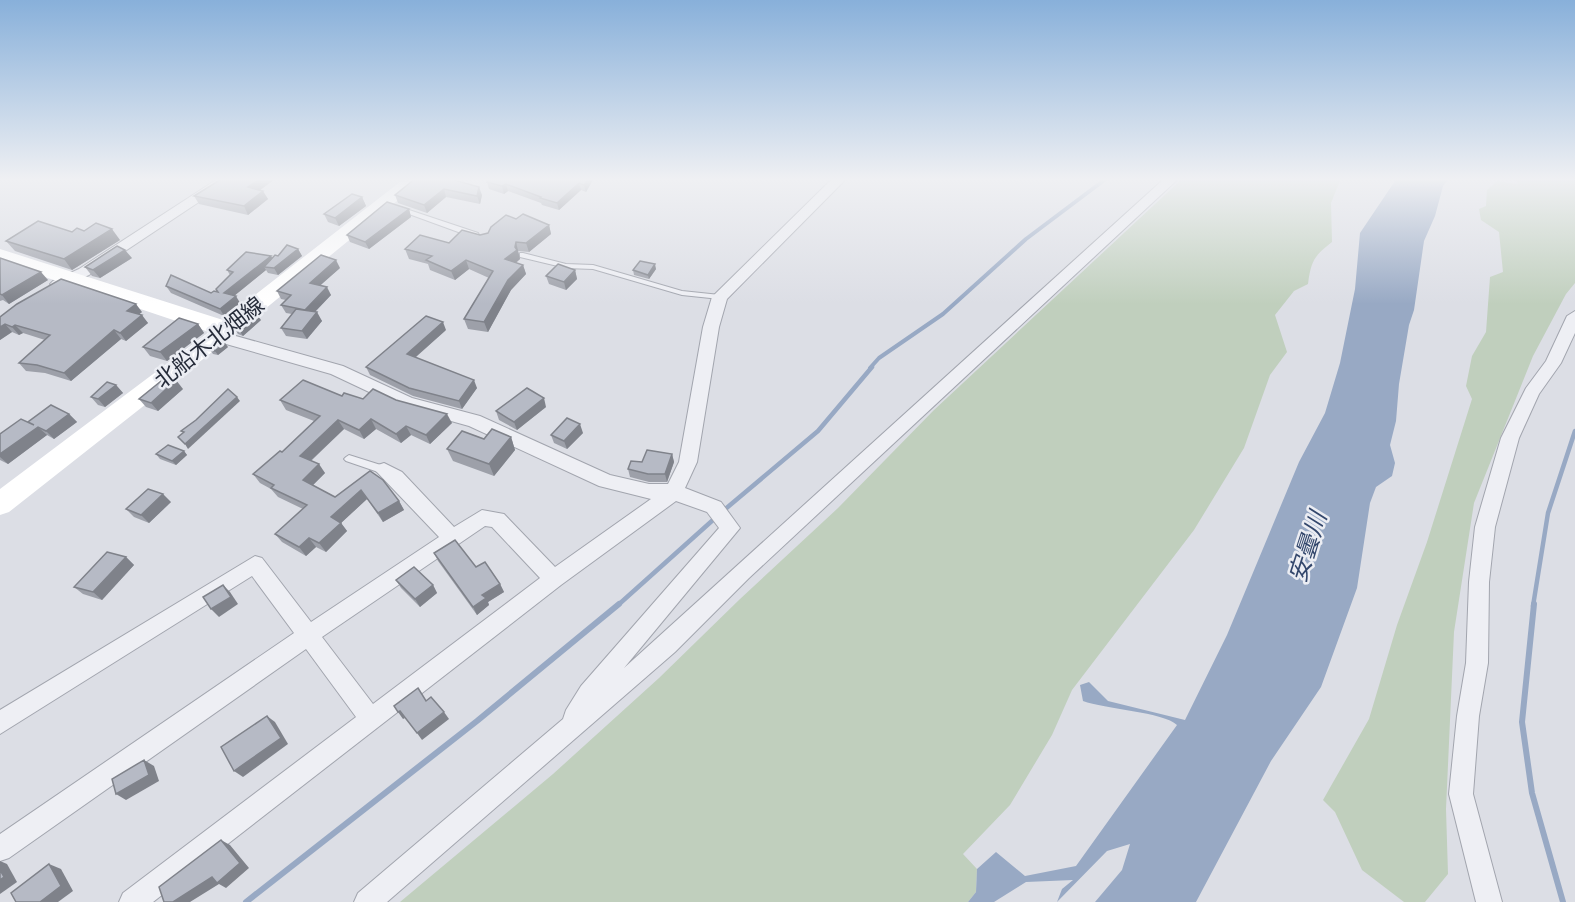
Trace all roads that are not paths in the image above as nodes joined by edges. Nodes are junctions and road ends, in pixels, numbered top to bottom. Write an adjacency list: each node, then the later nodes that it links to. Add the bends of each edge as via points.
1 (164, 220): 9 (street)
2 (363, 220): 13 (main road, 北船木北畑線)
3 (433, 220): 6 (lane)
4 (798, 220): 11 (street)
5 (1126, 220): 23 (street, via 667,645)
6 (482, 237)
7 (0, 255): 9 (main road)
8 (524, 255): 11 (lane, via 566,266 593,267 682,293)
9 (68, 279): 10 (street); 13 (main road)
10 (46, 290)
11 (720, 297): 16 (street, via 711,327 688,462)
12 (1575, 316): 27 (street, via 1510,438 1485,527 1477,663 1461,794)
13 (222, 333): 16 (street, via 338,370 407,403 474,421 606,481 649,491); 17 (main road, 北船木北畑線)
14 (349, 459): 15 (lane)
15 (384, 470): 18 (street)
16 (674, 492): 19 (street); 23 (street, via 714,507 730,528 589,693)
17 (0, 504)
18 (452, 538): 19 (street, via 482,518 497,520); 20 (street)
19 (554, 579): 21 (street)
20 (308, 635): 21 (street); 22 (street, via 255,564); 24 (street)
21 (371, 719): 25 (street)
22 (0, 723)
23 (564, 734): 26 (street)
24 (0, 849)
25 (132, 902)
26 (367, 902)
27 (1489, 902)

